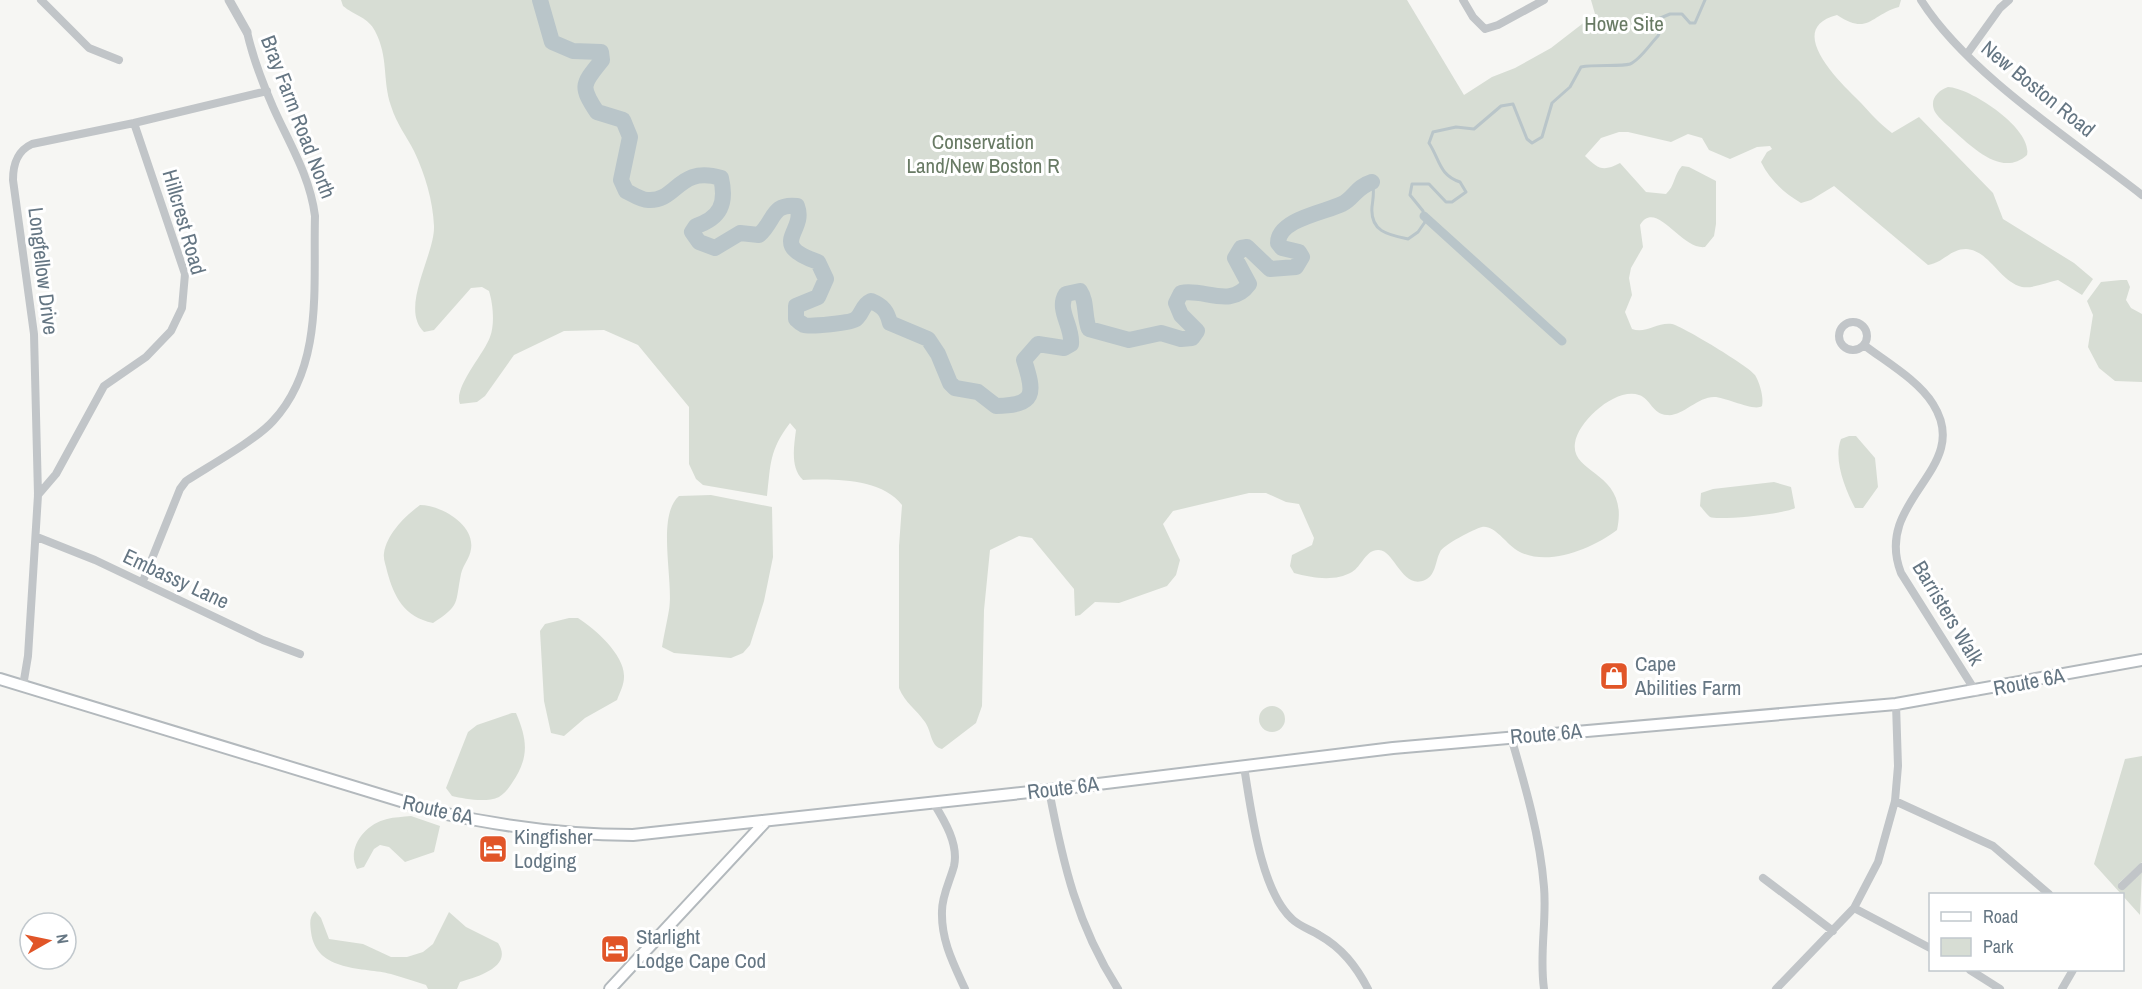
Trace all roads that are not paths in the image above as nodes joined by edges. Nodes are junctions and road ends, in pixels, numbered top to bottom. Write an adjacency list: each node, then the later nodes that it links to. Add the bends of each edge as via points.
1 (41, 0): 9 (street, via 89,48)
2 (229, 0): 7 (street, Bray Farm Road North)
3 (1463, 0): 4 (street, via 1475,21 1482,28 1491,29)
4 (1544, 0)
5 (1921, 0): 8 (street, New Boston Road)
6 (2009, 0): 8 (street)
7 (246, 32): 10 (street, Bray Farm Road North)
8 (1967, 54): 12 (street, New Boston Road)
9 (119, 60)
10 (267, 91): 11 (street, Longfellow Drive); 16 (street, Bray Farm Road North, via 313,199 312,343 304,369 272,423 186,481 180,489)
11 (134, 123): 14 (street, Hillcrest Road, via 185,274 182,308 171,331 146,357 104,386 56,474); 14 (street, Longfellow Drive, via 32,144 15,160 13,180 34,334)
12 (2142, 195)
13 (1864, 345): 21 (street, Barristers Walk, via 1926,394 1938,416 1942,439 1937,464 1902,514 1896,529 1895,552 1901,573)
14 (39, 495): 15 (street, Longfellow Drive)
15 (37, 537): 16 (street, Embassy Lane); 20 (street, Longfellow Drive)
16 (143, 581): 17 (street, Embassy Lane, via 262,640)
17 (300, 654)
18 (2142, 660): 21 (main road, Route 6A)
19 (0, 679): 20 (main road, Route 6A)
20 (23, 686): 28 (main road, Route 6A, via 462,818 616,835)
21 (1976, 692): 22 (main road, Route 6A)
22 (1896, 704): 23 (main road, Route 6A); 26 (street)
23 (1511, 737): 24 (main road, Route 6A); 42 (street, via 1544,886)
24 (1244, 767): 25 (main road, Route 6A); 41 (street, via 1268,876 1282,908 1350,959)
25 (1049, 790): 27 (main road, Route 6A); 40 (street, via 1070,889 1085,931)
26 (1895, 801): 32 (street, via 1993,846); 33 (street, via 1878,862)
27 (933, 802): 28 (main road, Route 6A); 39 (street, via 954,848 942,925 951,961)
28 (766, 821): 38 (main road)
29 (2142, 867): 31 (street)
30 (1763, 878): 34 (street)
31 (2122, 886)
32 (2048, 893)
33 (1854, 908): 34 (street); 35 (street)
34 (1833, 931): 43 (street)
35 (1929, 947)
36 (1973, 971): 44 (street)
37 (2072, 971): 45 (street)
38 (610, 989)
39 (965, 989)
40 (1118, 989)
41 (1368, 989)
42 (1544, 989)
43 (1776, 989)
44 (2000, 989)
45 (2062, 989)

